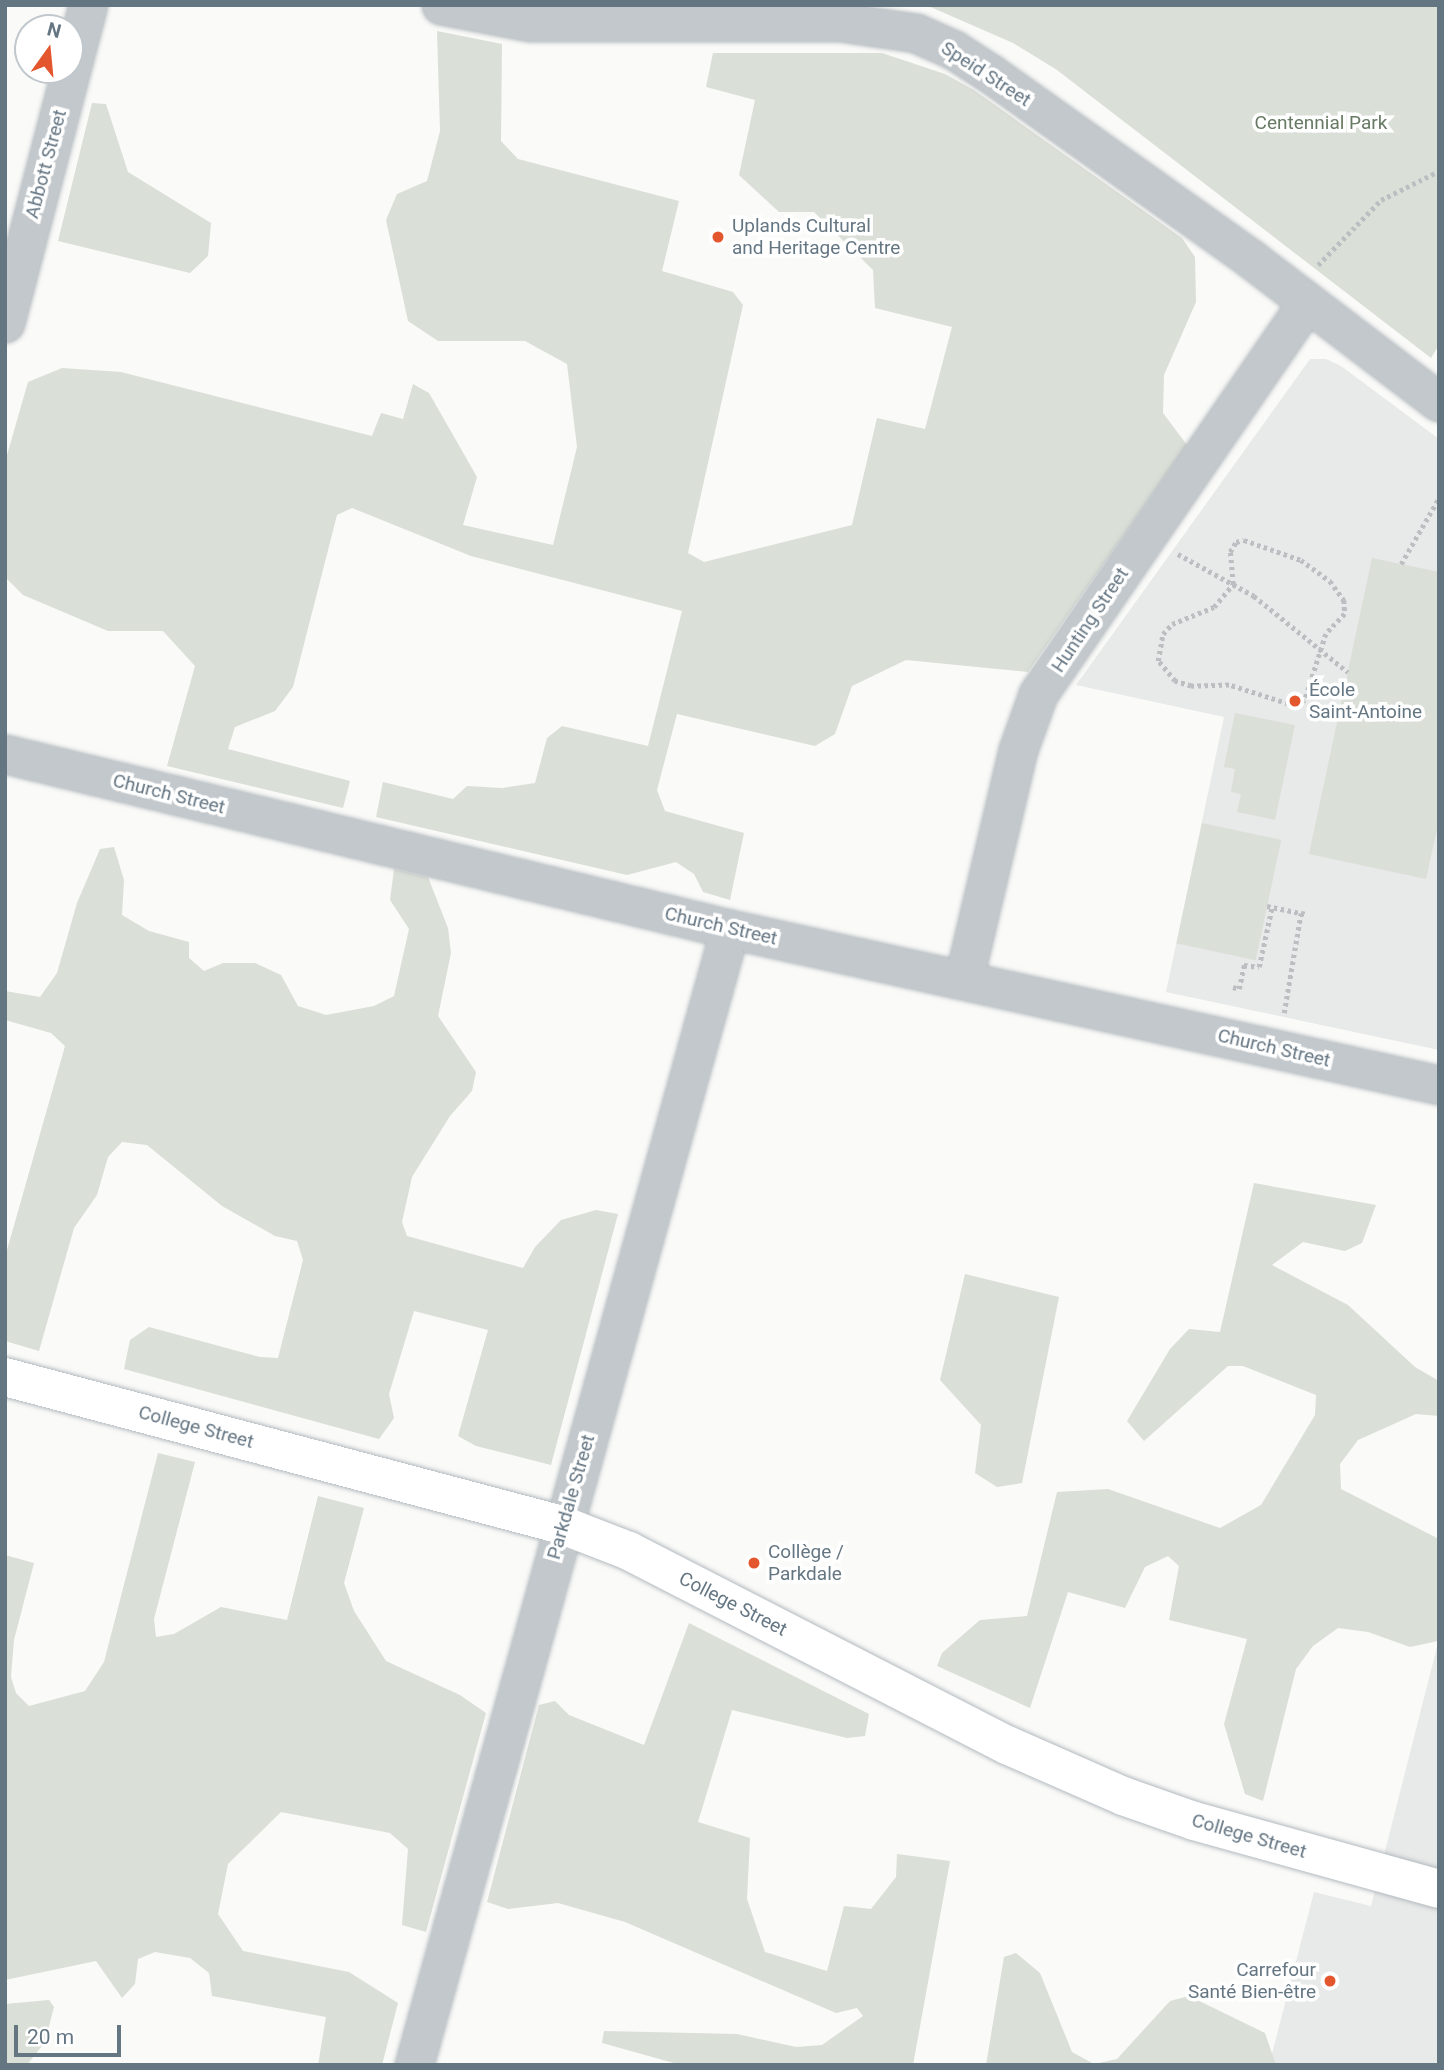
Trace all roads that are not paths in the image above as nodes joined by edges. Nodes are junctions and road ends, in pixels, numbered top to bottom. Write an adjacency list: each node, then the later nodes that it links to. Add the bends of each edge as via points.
1 (88, 5): 5 (street, Abbott Street)
2 (441, 5): 3 (street, Speid Street)
3 (532, 14): 4 (street, Speid Street, via 840,22 916,33 991,74)
4 (1300, 297): 6 (street, Speid Street); 9 (street, Hunting Street, via 1038,694 1018,750)
5 (5, 323)
6 (1439, 402)
7 (5, 754): 8 (street, Church Street)
8 (730, 929): 9 (street, Church Street); 12 (street, Parkdale Street)
9 (964, 978): 10 (street, Church Street)
10 (1439, 1085)
11 (5, 1377): 12 (street, College Street)
12 (562, 1525): 13 (street, College Street, via 629,1551 1007,1745 1123,1796 1194,1821); 14 (street, Parkdale Street)
13 (1439, 1889)
14 (414, 2065)

